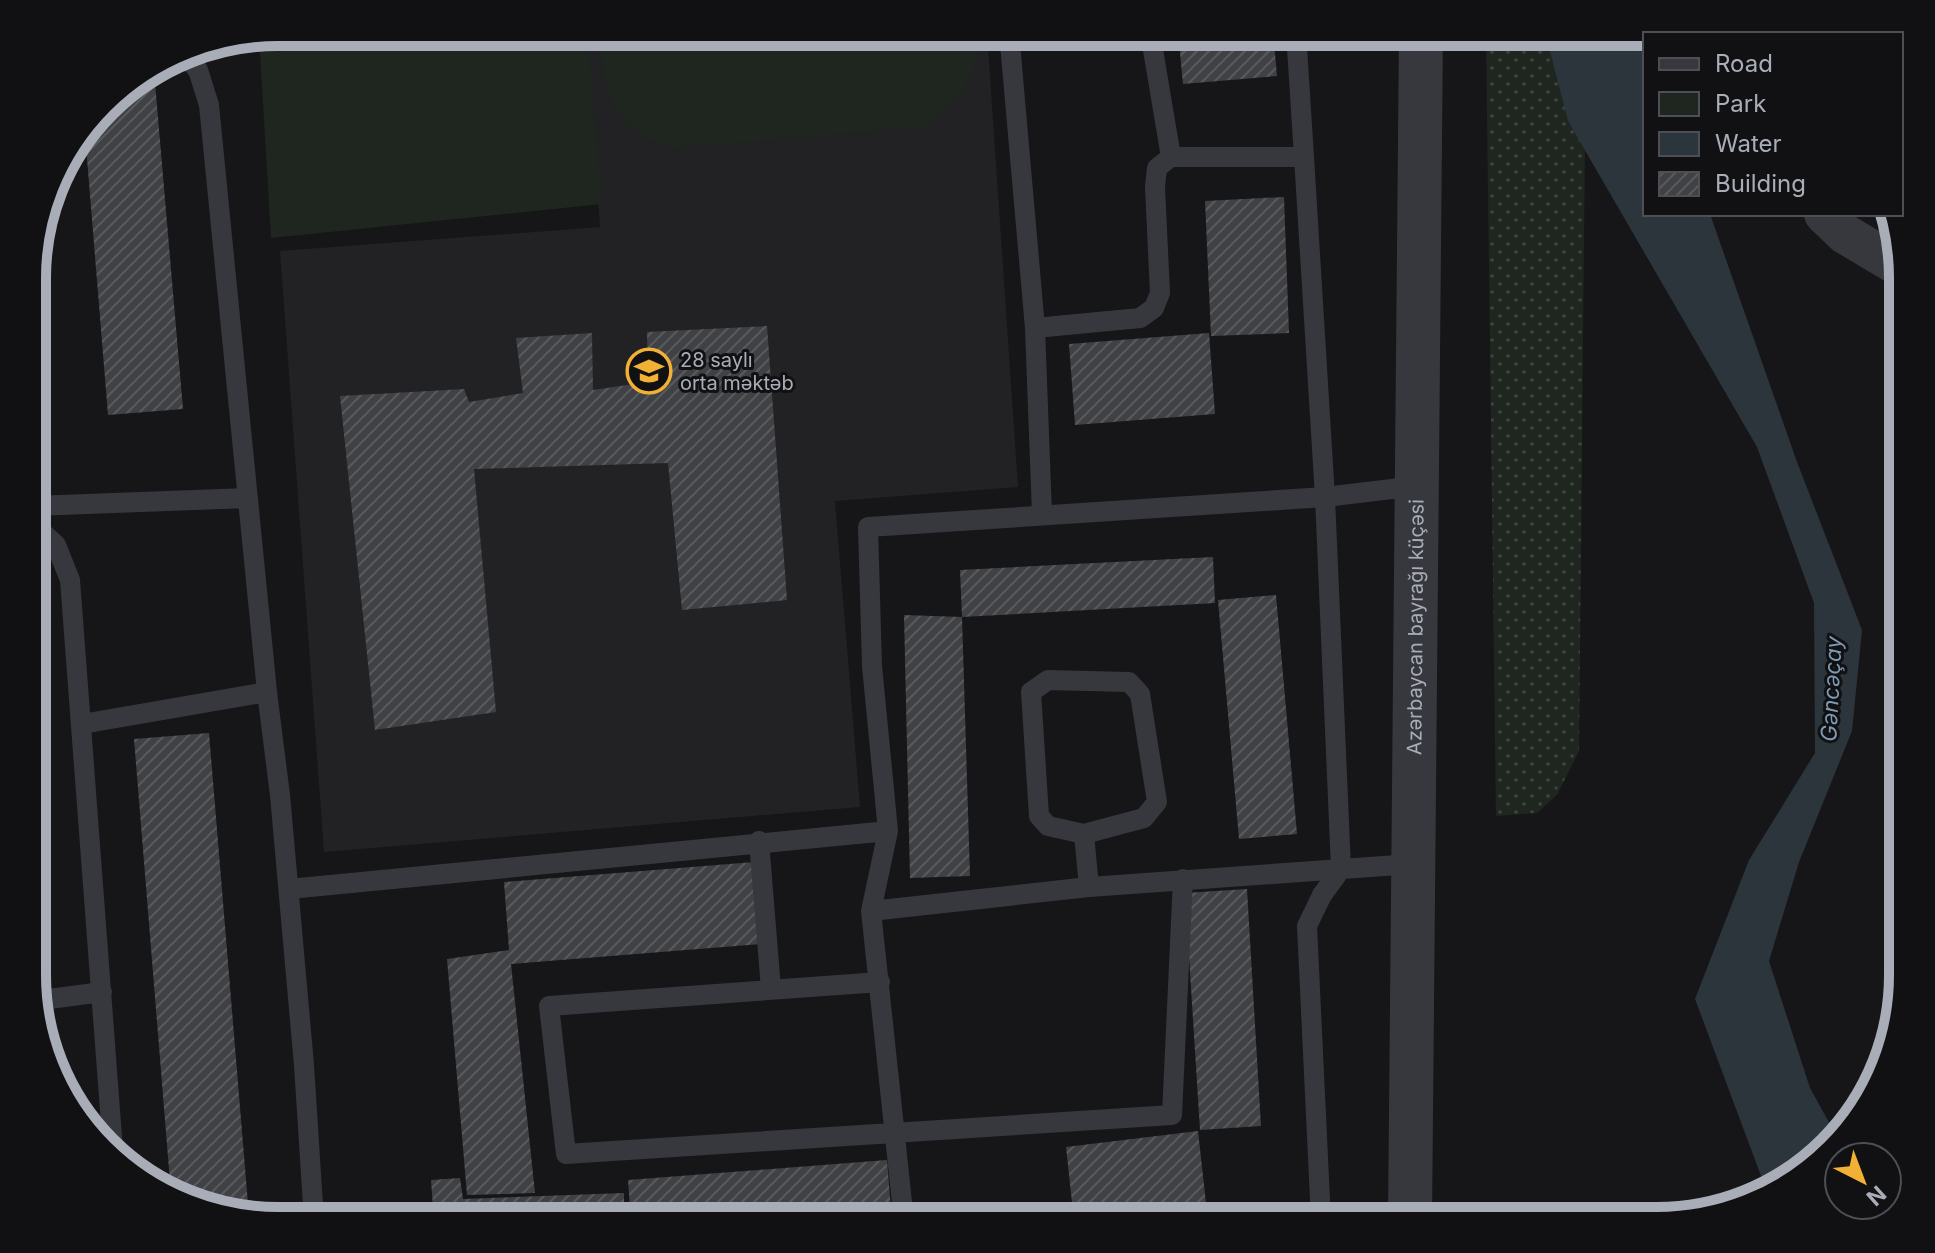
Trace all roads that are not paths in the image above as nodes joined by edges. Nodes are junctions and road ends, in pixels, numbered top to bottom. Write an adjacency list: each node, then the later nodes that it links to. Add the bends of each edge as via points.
1 (1010, 46): 10 (lane)
2 (1152, 46): 6 (lane)
3 (1297, 46): 7 (lane)
4 (1421, 46): 11 (street, Azərbaycan bayrağı küçəsi)
5 (192, 63): 13 (lane, via 209,105)
6 (1171, 157): 7 (lane); 10 (lane, via 1157,168 1160,293 1154,308 1140,318)
7 (1304, 157): 12 (lane)
8 (1826, 216): 9 (street)
9 (1889, 260)
10 (1035, 328): 15 (lane)
11 (1417, 486): 12 (lane); 22 (street, Azərbaycan bayrağı küçəsi)
12 (1325, 497): 15 (lane); 23 (lane)
13 (248, 498): 14 (lane); 17 (lane)
14 (46, 506)
15 (1042, 514): 19 (lane, via 868,527 872,666)
16 (46, 536): 18 (lane, via 56,545 70,580)
17 (267, 692): 18 (lane); 26 (lane)
18 (82, 724): 30 (lane)
19 (888, 831): 21 (lane); 27 (lane)
20 (1084, 834): 20 (lane, via 1144,818 1157,802 1140,694 1129,682 1048,680 1031,692 1039,816 1048,826); 25 (lane)
21 (759, 841): 26 (lane); 29 (lane)
22 (1412, 864): 23 (lane); 37 (street, Azərbaycan bayrağı küçəsi)
23 (1341, 869): 24 (lane); 36 (lane, via 1307,926)
24 (1183, 879): 25 (lane); 32 (lane, via 1172,1115)
25 (1089, 887): 27 (lane)
26 (289, 889): 34 (lane)
27 (871, 911): 28 (lane)
28 (880, 982): 29 (lane); 32 (lane)
29 (771, 989): 32 (lane, via 549,1006 566,1154)
30 (102, 992): 31 (lane); 33 (lane)
31 (48, 999)
32 (897, 1133): 35 (lane)
33 (112, 1137)
34 (313, 1207)
35 (903, 1207)
36 (1320, 1207)
37 (1410, 1207)

